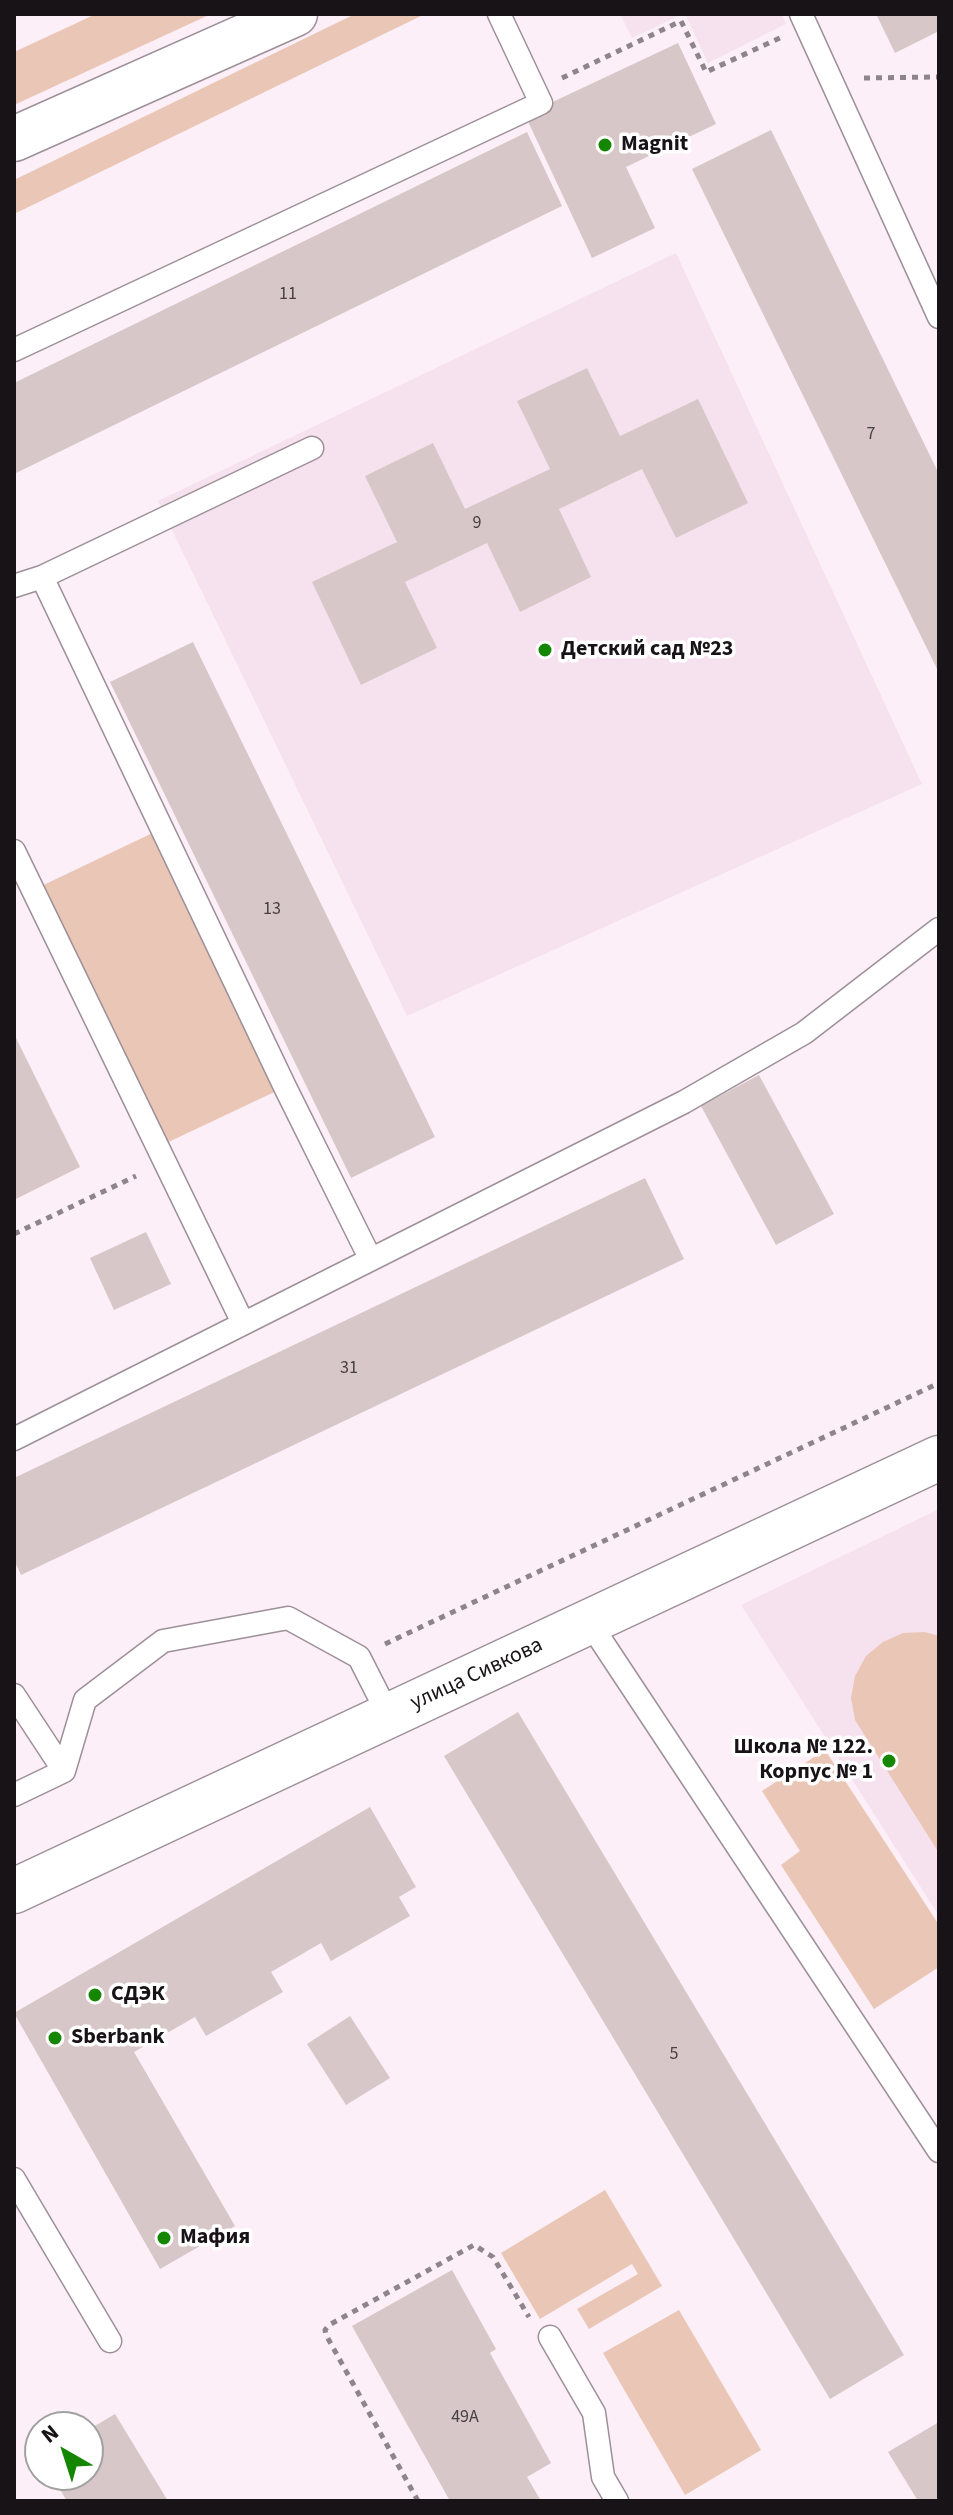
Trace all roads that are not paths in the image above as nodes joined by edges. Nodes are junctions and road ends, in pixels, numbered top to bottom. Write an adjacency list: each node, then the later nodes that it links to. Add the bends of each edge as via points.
1 (295, 14): 4 (street)
2 (499, 14): 6 (lane, via 541,103)
3 (804, 20): 5 (lane)
4 (14, 139)
5 (939, 317)
6 (14, 350)
7 (312, 448): 8 (lane)
8 (42, 577): 9 (lane); 12 (lane)
9 (14, 586)
10 (14, 851): 13 (lane)
11 (939, 929): 12 (lane, via 804,1033 684,1102)
12 (370, 1258): 13 (lane)
13 (243, 1323): 14 (lane)
14 (14, 1439)
15 (939, 1458): 16 (street, улица Сивкова)
16 (589, 1622): 18 (street, улица Сивкова); 22 (lane)
17 (14, 1695): 19 (lane)
18 (389, 1716): 19 (lane, via 359,1657 288,1618 163,1641 85,1700); 21 (street, улица Сивкова)
19 (64, 1771): 20 (lane)
20 (14, 1795)
21 (14, 1891)
22 (939, 2151)
23 (14, 2179): 25 (lane)
24 (550, 2337): 26 (lane, via 594,2413 603,2477)
25 (110, 2341)
26 (617, 2501)

